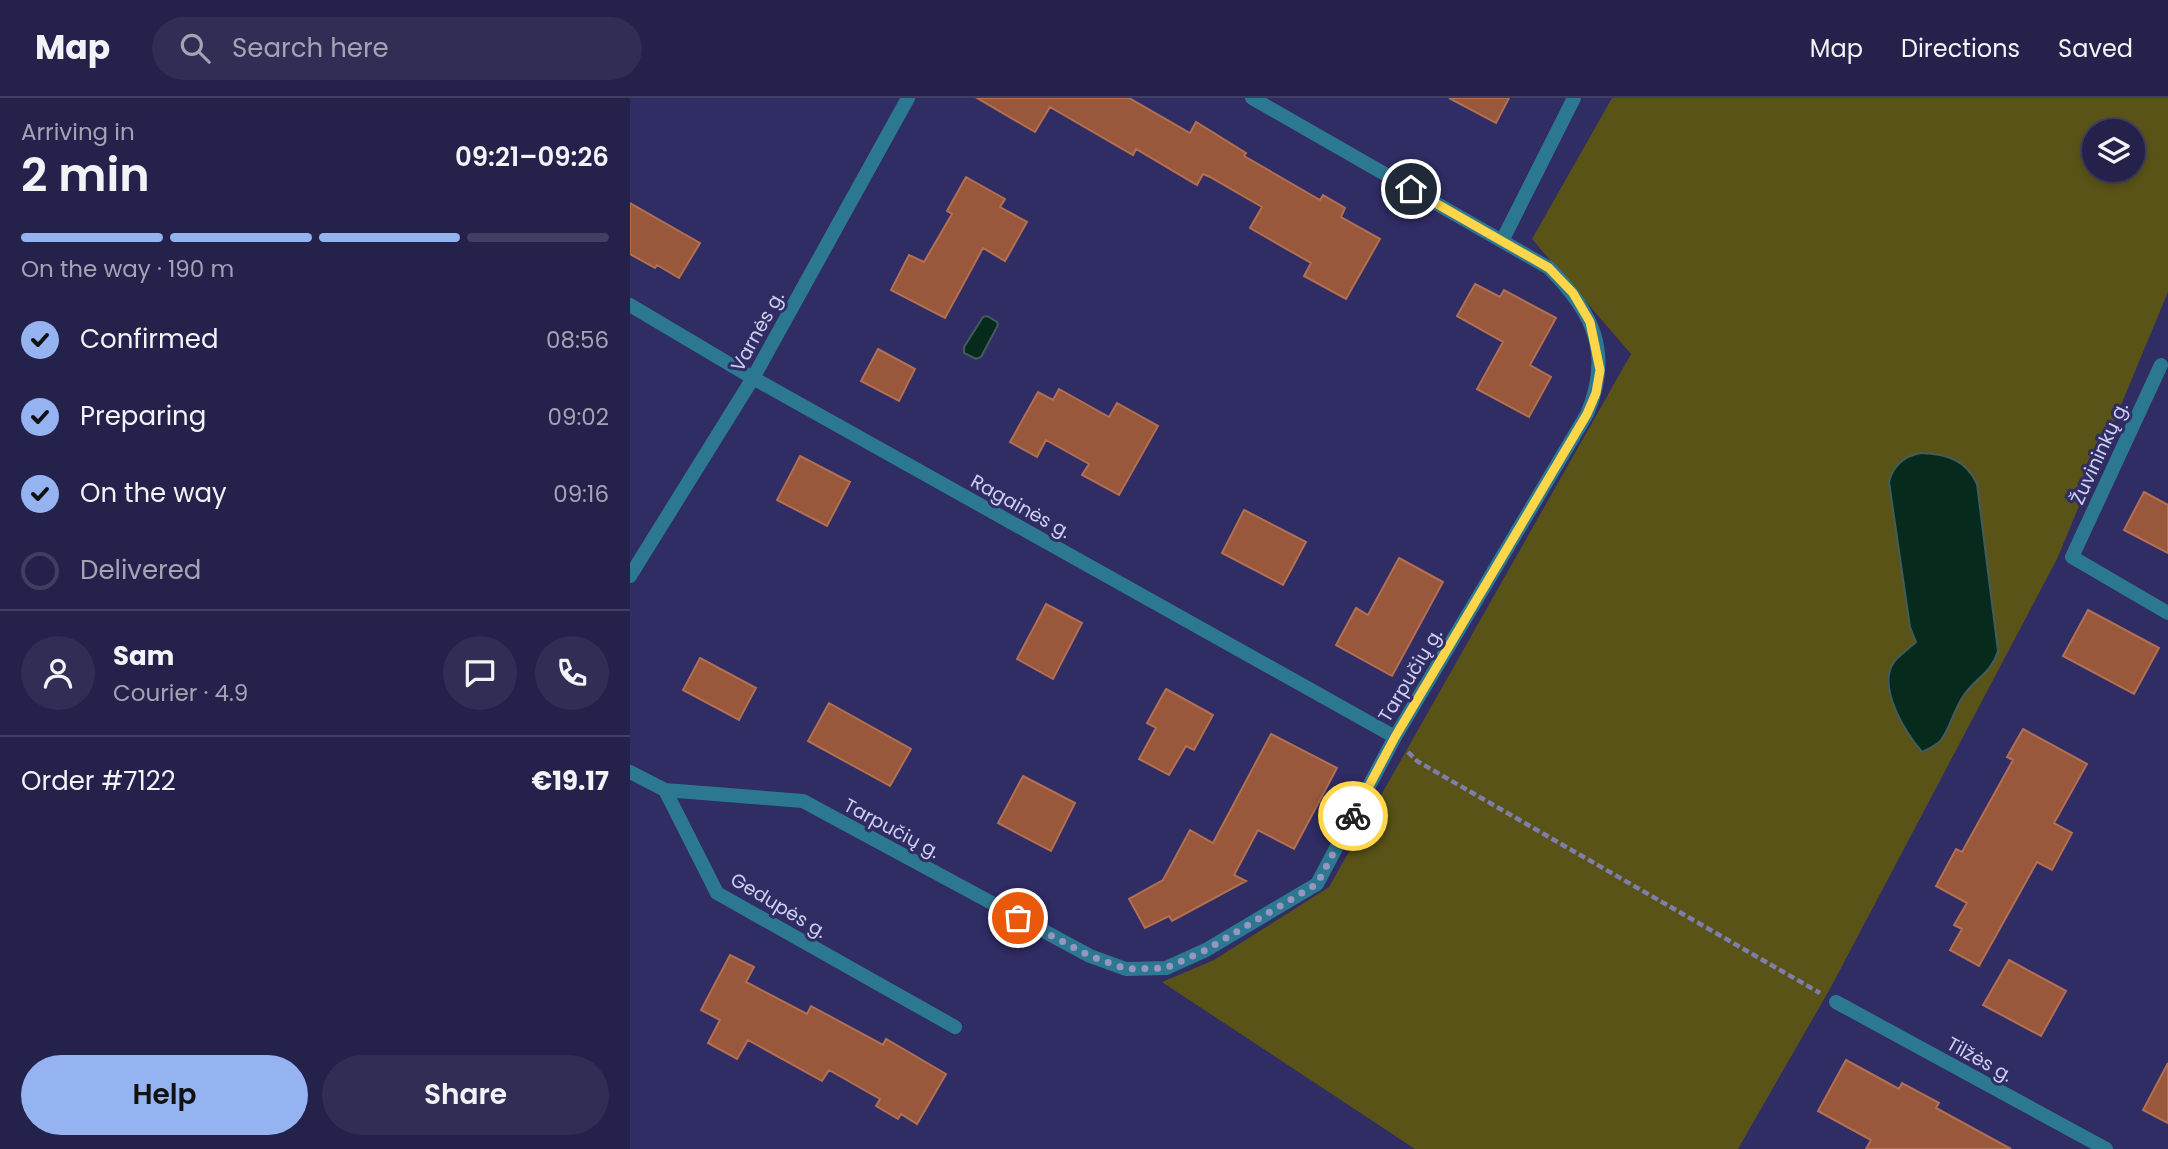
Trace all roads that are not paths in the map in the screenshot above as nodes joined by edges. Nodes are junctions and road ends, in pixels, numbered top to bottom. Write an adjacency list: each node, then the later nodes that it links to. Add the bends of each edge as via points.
1 (908, 98): 7 (street, Varnės g.)
2 (1252, 98): 4 (street, Tarpučių g.)
3 (1574, 98): 4 (street)
4 (1502, 241): 10 (street, Tarpučių g., via 1549,268 1573,293 1593,332 1600,370 1596,393)
5 (630, 305): 7 (street, Ragainės g.)
6 (2161, 365): 9 (street, Žuvininkų g., via 2072,557)
7 (753, 378): 8 (street, Varnės g.); 10 (street, Ragainės g.)
8 (630, 576)
9 (2168, 613)
10 (1395, 737): 12 (street, Tarpučių g., via 1317,884 1206,950 1166,968 1126,969 1090,956 803,801)
11 (630, 772): 12 (street)
12 (665, 790): 14 (street, Gedupės g., via 717,893)
13 (1836, 1002): 15 (street, Tilžės g.)
14 (955, 1027)
15 (2106, 1149)

